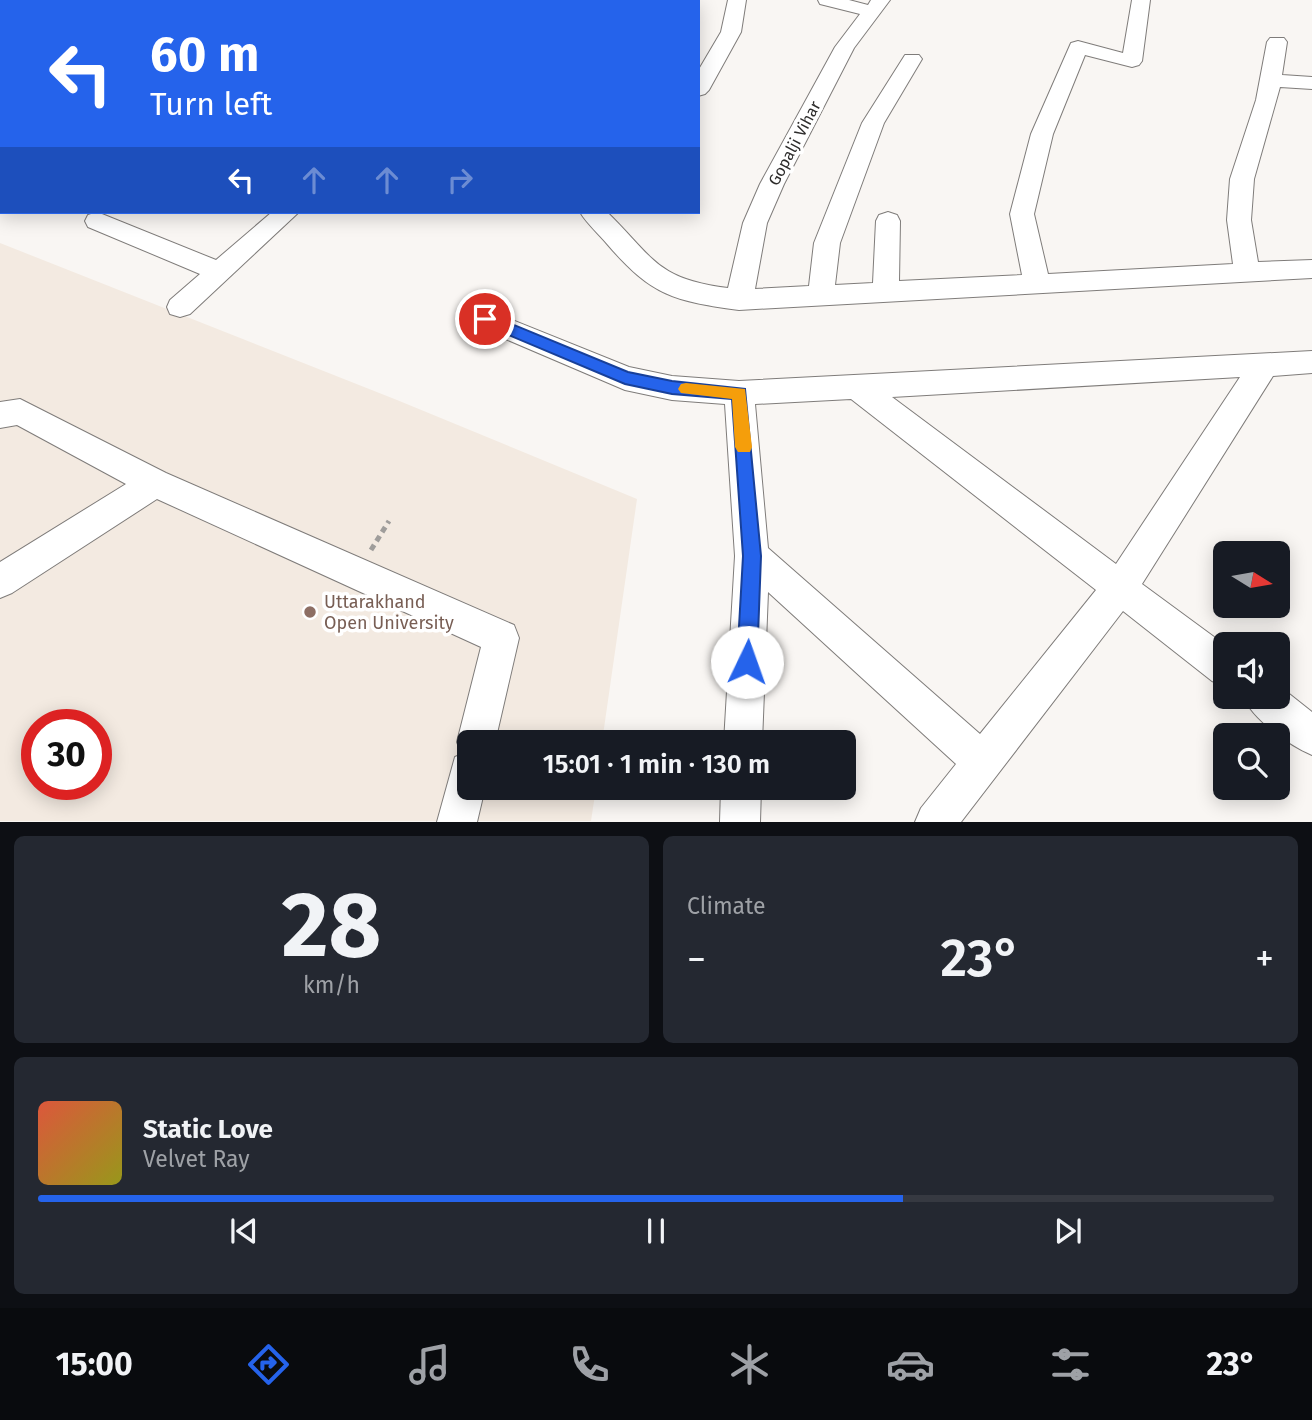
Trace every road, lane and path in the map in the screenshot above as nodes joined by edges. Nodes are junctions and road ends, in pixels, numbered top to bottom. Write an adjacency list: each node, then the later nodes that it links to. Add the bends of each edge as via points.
1 (737, 0): 9 (street, via 731,32)
2 (827, 0): 4 (street)
3 (1141, 0): 17 (street, via 1132,61 1078,47 1042,134 1022,214)
4 (877, 6): 20 (street, Gopalji Vihar, via 845,47 772,184 755,223)
5 (1277, 42): 7 (street)
6 (912, 59): 19 (street, via 873,123 827,243)
7 (1270, 80): 8 (street); 16 (street, via 1242,179 1239,220)
8 (1312, 83)
9 (700, 86)
10 (285, 214): 15 (street)
11 (607, 217): 20 (street, via 628,251 664,282 698,294)
12 (888, 220): 18 (street)
13 (97, 222): 15 (street)
14 (1312, 269): 16 (street)
15 (220, 272): 21 (street)
16 (1247, 273): 17 (street)
17 (1037, 284): 18 (street)
18 (886, 292): 19 (street)
19 (821, 296): 20 (street)
20 (739, 300)
21 (180, 307)
22 (485, 319): 26 (street, via 625,378 672,388)
23 (1312, 362): 24 (street)
24 (1264, 365): 25 (street); 31 (street)
25 (856, 386): 26 (street); 31 (street)
26 (740, 393): 29 (street)
27 (0, 415): 28 (street, via 20,412)
28 (155, 483): 30 (street); 34 (street, via 501,638)
29 (752, 556): 35 (street); 37 (street)
30 (0, 581)
31 (1121, 586): 32 (street); 37 (street)
32 (1213, 659)
33 (1278, 709): 36 (street)
34 (479, 730)
35 (744, 730)
36 (1312, 736)
37 (982, 761): 42 (street)
38 (462, 800): 40 (street)
39 (741, 800): 41 (street)
40 (457, 821)
41 (740, 821)
42 (935, 821)

